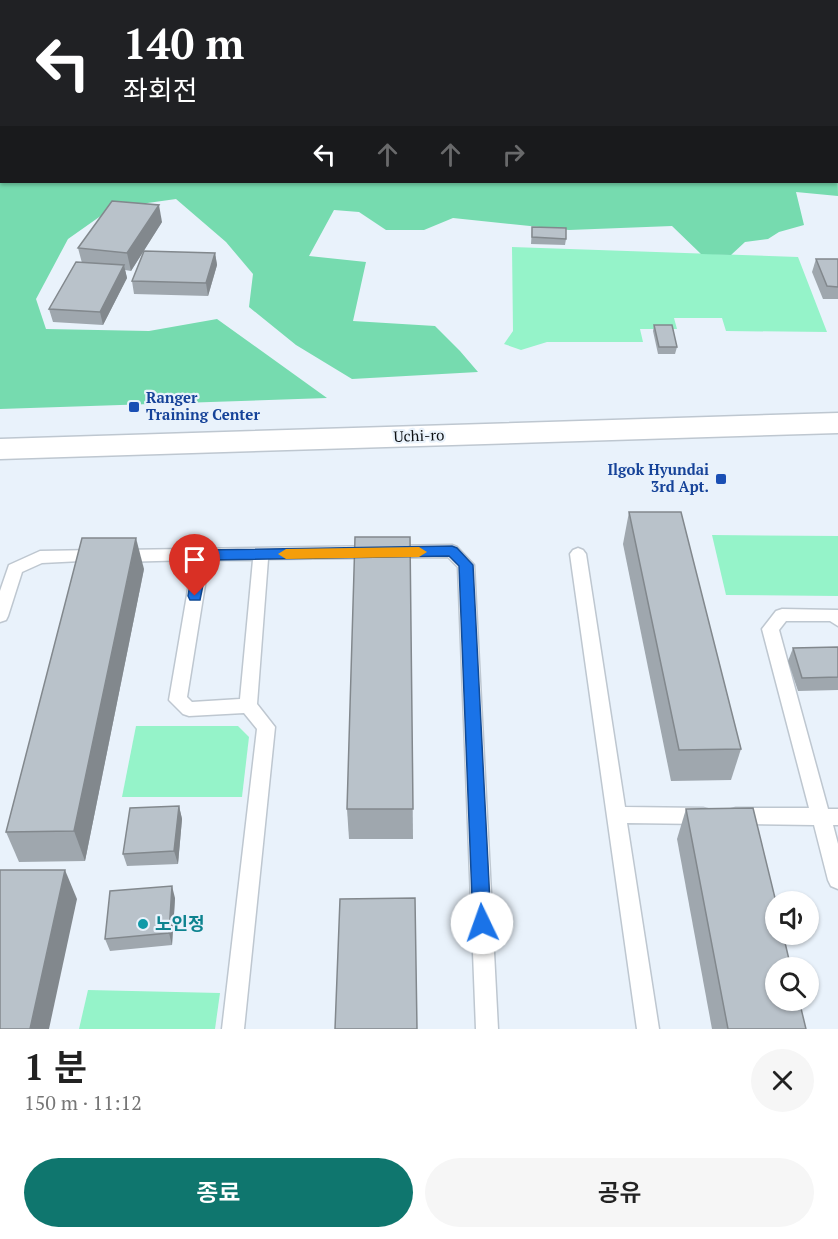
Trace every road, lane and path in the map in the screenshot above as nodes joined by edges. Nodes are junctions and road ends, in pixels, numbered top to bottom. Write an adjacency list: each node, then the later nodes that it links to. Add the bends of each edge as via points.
1 (838, 423): 2 (main road, Uchi-ro)
2 (0, 449)
3 (261, 554): 5 (lane); 8 (lane); 13 (lane, via 452,551 466,565)
4 (578, 554): 9 (lane)
5 (202, 555): 6 (lane, via 40,557 15,569); 8 (lane, via 178,700 189,709)
6 (0, 615)
7 (838, 620): 10 (lane, via 834,615 782,615 770,629)
8 (248, 706): 12 (lane, via 266,727)
9 (617, 815): 10 (lane); 14 (lane)
10 (829, 817): 11 (lane)
11 (838, 880)
12 (233, 1029)
13 (487, 1029)
14 (648, 1029)

